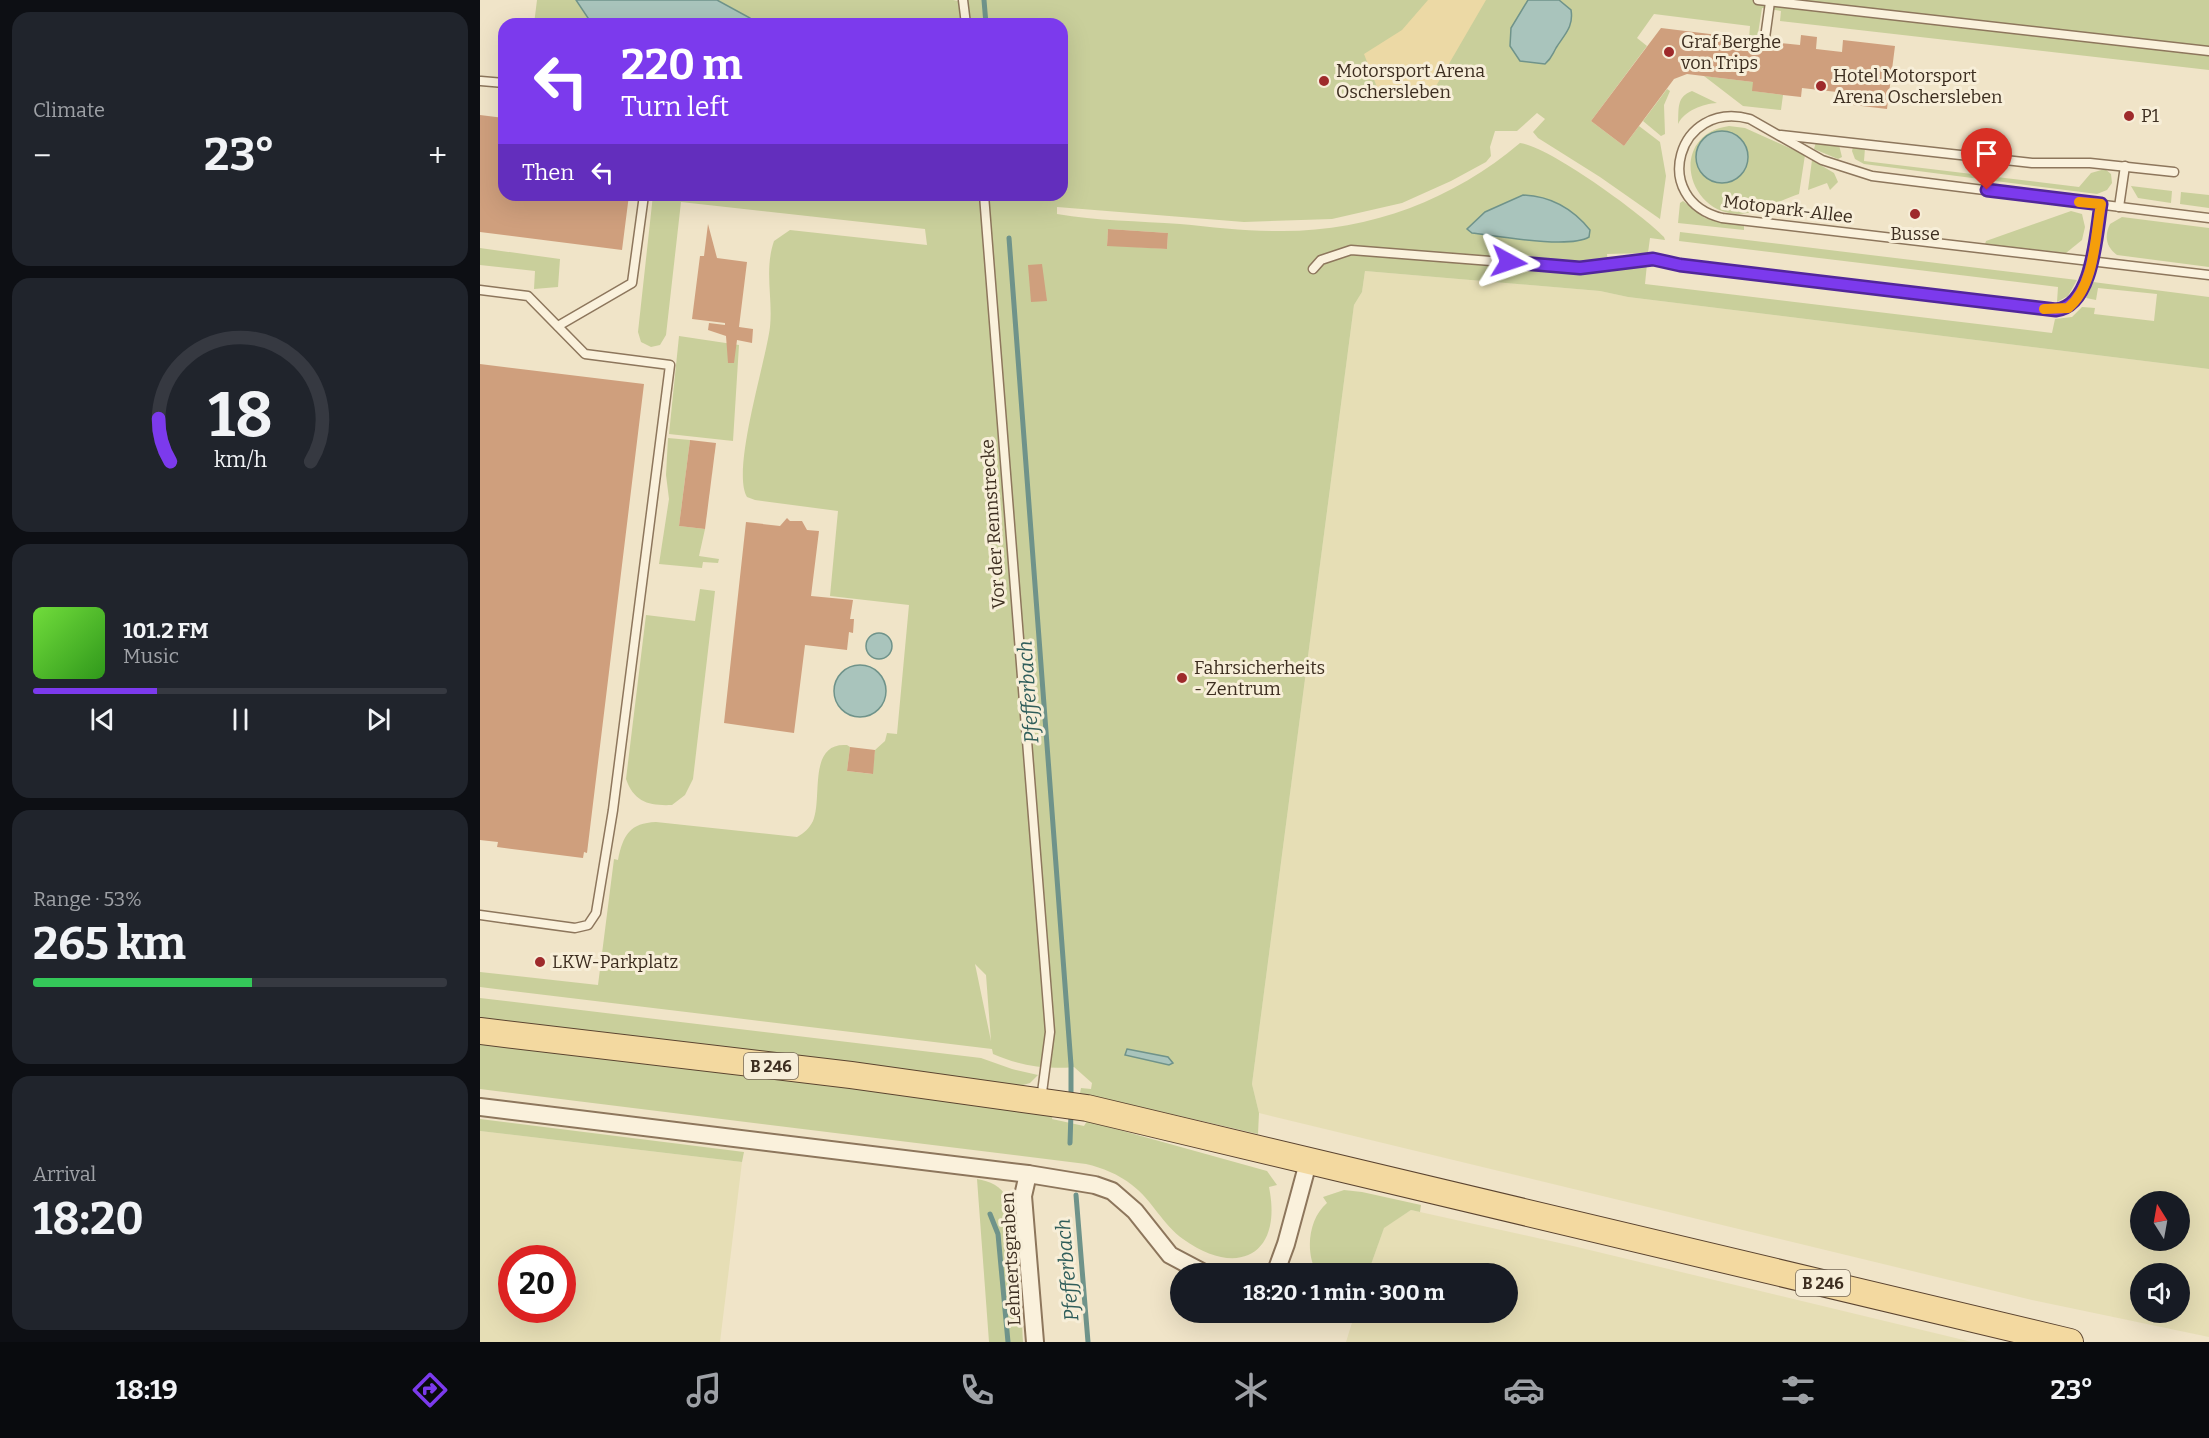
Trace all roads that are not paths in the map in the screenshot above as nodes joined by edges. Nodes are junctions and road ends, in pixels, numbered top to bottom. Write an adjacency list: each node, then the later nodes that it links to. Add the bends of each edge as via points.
1 (963, 0): 4 (lane)
2 (1758, 0): 3 (lane)
3 (1770, 2): 5 (lane); 6 (lane)
4 (965, 18)
5 (1765, 38)
6 (2209, 51)
7 (481, 81): 8 (lane)
8 (498, 82)
9 (1779, 134): 10 (lane, via 2032,163); 14 (lane, Motopark-Allee, via 1822,160 1872,176); 17 (lane, Motopark-Allee, via 1739,116 1718,117 1702,124 1685,143 1678,163 1682,186 1690,200 1705,212 1722,218)
10 (2125, 166): 11 (lane); 15 (lane)
11 (2174, 172)
12 (643, 201): 21 (lane, via 632,283)
13 (984, 201): 24 (lane, Vor der Rennstrecke, via 1050,1032)
14 (2101, 204): 15 (lane, Motopark-Allee); 17 (lane)
15 (2119, 207): 16 (lane, Motopark-Allee)
16 (2209, 218)
17 (2091, 261): 18 (lane, via 2075,303 2056,310 1653,259 1580,268 1351,250 1321,260); 19 (lane, Motopark-Allee)
18 (1313, 269)
19 (2209, 275)
20 (480, 290): 21 (lane, via 528,297)
21 (558, 326): 22 (lane, via 585,354 670,365 613,810 596,913 588,925 575,928)
22 (480, 915)
23 (480, 1030): 24 (main road, B 246)
24 (1051, 1102): 26 (main road, B 246)
25 (480, 1107): 27 (street)
26 (1309, 1159): 29 (street); 31 (main road, B 246)
27 (1028, 1174): 28 (street, via 1112,1191 1135,1211 1170,1255); 30 (street, Lehnertsgraben, via 1023,1196)
28 (1185, 1263)
29 (1279, 1263)
30 (1035, 1342)
31 (2070, 1342)

